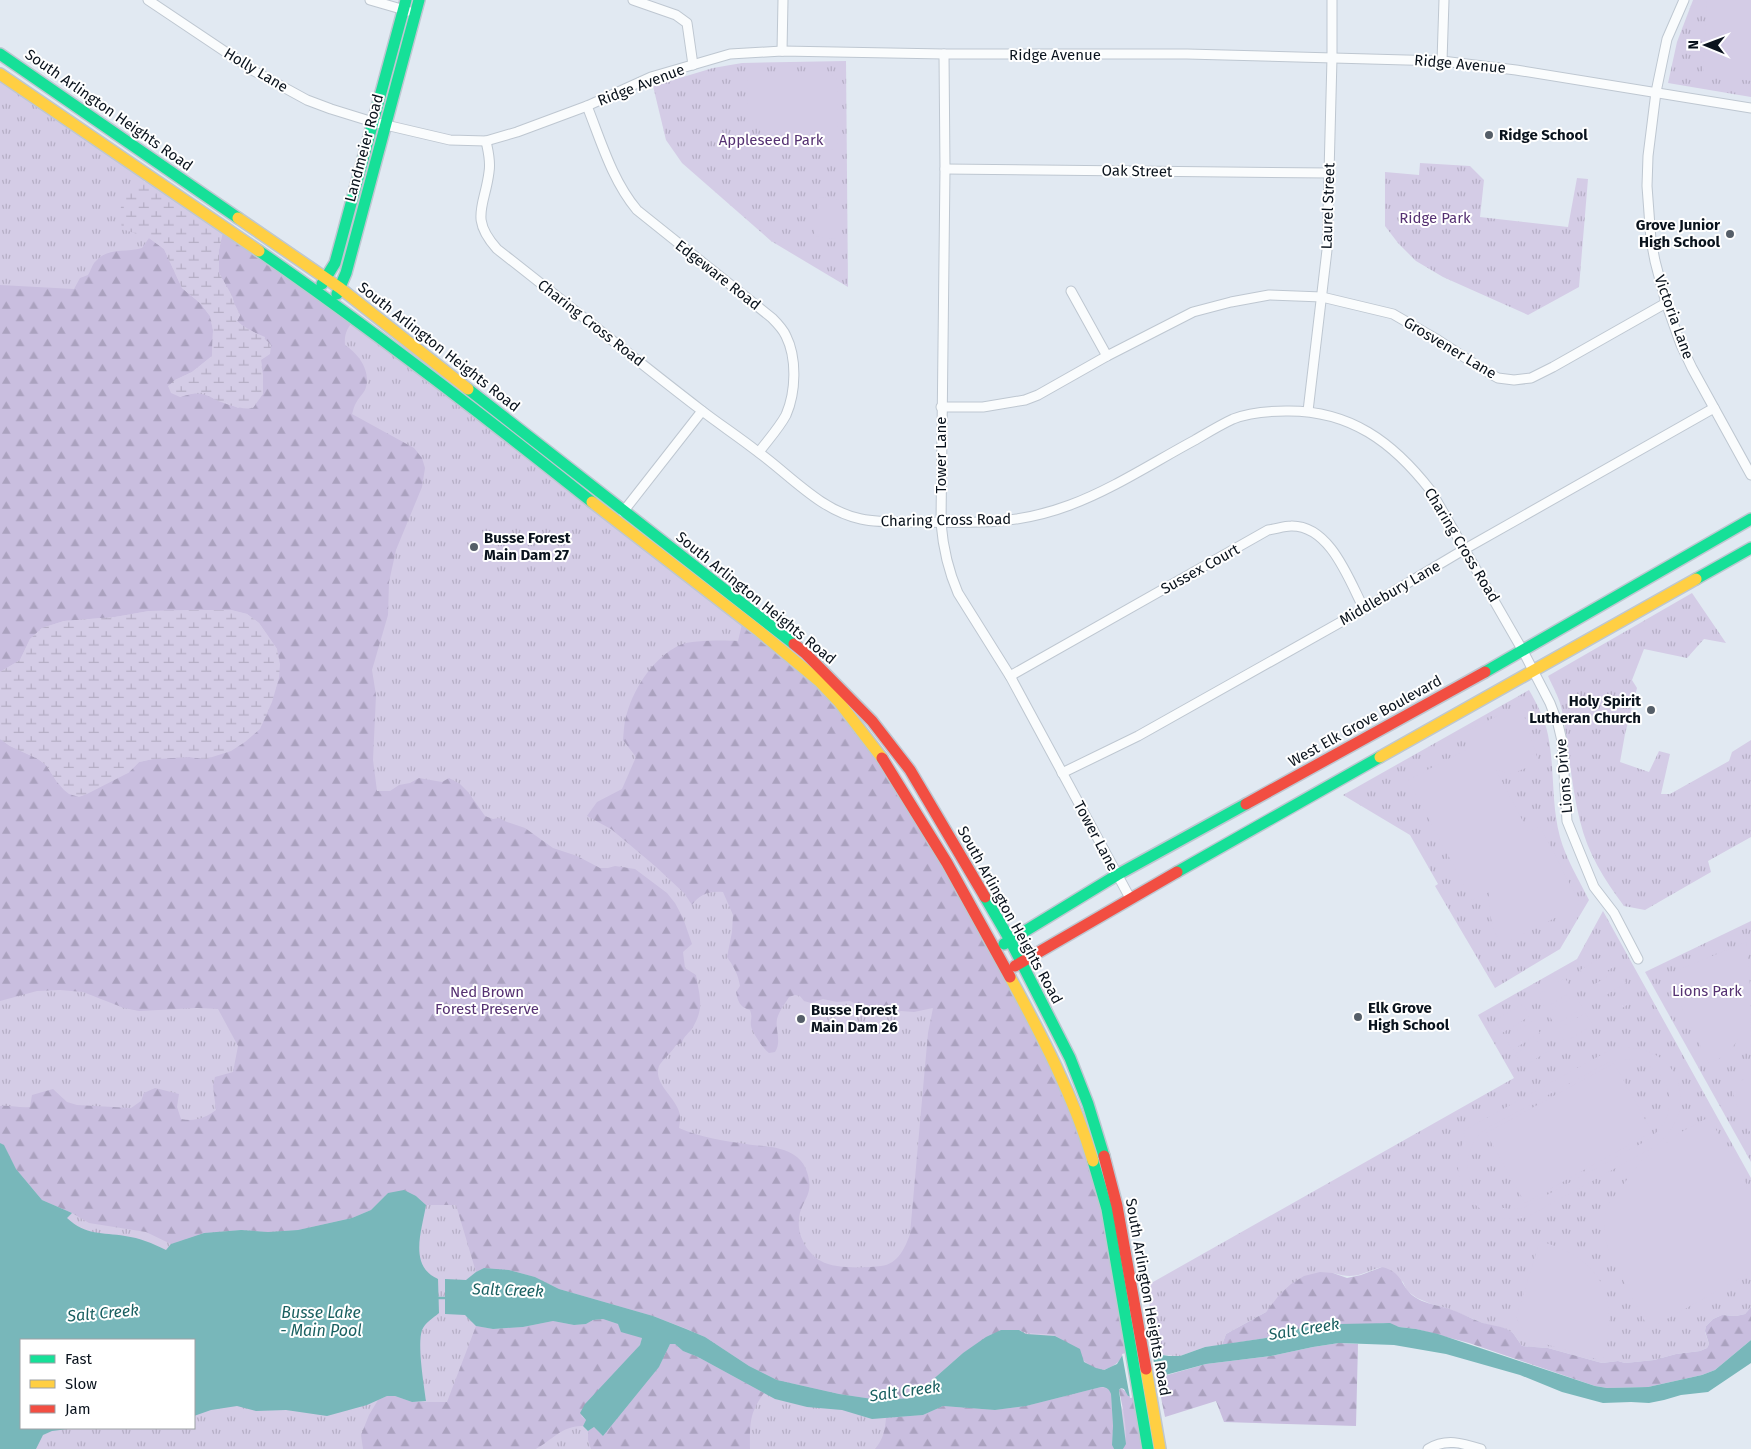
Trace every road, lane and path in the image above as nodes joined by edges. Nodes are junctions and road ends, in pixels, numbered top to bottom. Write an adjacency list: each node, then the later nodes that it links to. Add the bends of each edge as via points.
1 (148, 0): 21 (street, Holly Lane, via 254,70 307,100)
2 (370, 0): 9 (street)
3 (419, 0): 10 (main road, Landmeier Road)
4 (633, 0): 16 (street, via 676,14 687,23)
5 (783, 0): 11 (street)
6 (1332, 0): 14 (street, Laurel Street)
7 (1444, 0): 15 (street)
8 (1684, 0): 18 (street, Victoria Lane, via 1667,38)
9 (405, 5): 10 (street); 21 (main road, Landmeier Road)
10 (415, 13): 22 (main road, Landmeier Road)
11 (782, 51): 13 (street, Ridge Avenue); 16 (street, Ridge Avenue, via 730,54)
12 (0, 54): 26 (main road, South Arlington Heights Road)
13 (944, 54): 14 (street, Ridge Avenue); 24 (street, Tower Lane)
14 (1332, 58): 15 (street, Ridge Avenue); 25 (street, Laurel Street)
15 (1442, 61): 18 (street, Ridge Avenue)
16 (693, 65): 19 (street, Ridge Avenue, via 651,77)
17 (0, 74): 28 (main road, South Arlington Heights Road)
18 (1656, 92): 20 (street, Ridge Avenue); 32 (street, Victoria Lane, via 1647,186 1651,240)
19 (587, 106): 23 (street, Ridge Avenue); 38 (street, Edgeware Road, via 618,183 637,210 772,318 786,336 792,358 790,402 780,424)
20 (1751, 108)
21 (374, 122): 22 (street, Ridge Avenue); 26 (main road, Landmeier Road, via 335,263)
22 (385, 125): 23 (street, Ridge Avenue, via 450,140); 27 (main road, Landmeier Road)
23 (486, 141): 36 (street, Charing Cross Road, via 490,164 480,214 487,237 497,249)
24 (945, 169): 25 (street, Oak Street); 34 (street, Tower Lane)
25 (1329, 173): 30 (street, Laurel Street)
26 (326, 278): 27 (main road, South Arlington Heights Road); 28 (main road, Landmeier Road)
27 (340, 288): 31 (main road, Landmeier Road); 40 (main road, South Arlington Heights Road)
28 (317, 291): 31 (main road, South Arlington Heights Road)
29 (1071, 291): 33 (street)
30 (1322, 297): 32 (street, Grosvener Lane, via 1393,314 1486,372 1514,380 1531,378 1553,367); 33 (street, Grosvener Lane, via 1269,295 1193,312); 37 (street, Laurel Street)
31 (332, 302): 53 (main road, South Arlington Heights Road, via 514,440 819,681 871,742 898,782)
32 (1666, 303): 35 (street, Victoria Lane, via 1681,345)
33 (1107, 356): 34 (street, Grosvener Lane, via 1025,400 983,407)
34 (941, 407): 42 (street, Tower Lane)
35 (1714, 408): 39 (street, Victoria Lane); 44 (street, Middlebury Lane)
36 (702, 411): 38 (street, Charing Cross Road); 40 (street)
37 (1308, 411): 42 (street, Charing Cross Road, via 1261,411 1233,419 1090,497 1050,512 1006,522); 44 (street, Charing Cross Road, via 1351,423 1384,442 1431,491)
38 (759, 452): 42 (street, Charing Cross Road, via 818,499 849,516 876,522)
39 (1751, 475)
40 (623, 512): 52 (main road, South Arlington Heights Road, via 805,653 855,702 910,770)
41 (1751, 519): 46 (main road, West Elk Grove Boulevard)
42 (941, 522): 48 (street, Tower Lane, via 947,559 958,593)
43 (1751, 548): 47 (main road)
44 (1465, 549): 45 (street, Middlebury Lane); 46 (street, Charing Cross Road)
45 (1364, 609): 48 (street, Sussex Court, via 1331,546 1314,532 1293,526 1268,530); 49 (street, Middlebury Lane, via 1138,736)
46 (1523, 651): 47 (street, Charing Cross Road); 50 (main road, West Elk Grove Boulevard)
47 (1534, 671): 51 (main road); 54 (street, Lions Drive, via 1550,703 1562,741 1567,822 1594,887 1614,913)
48 (1010, 676): 49 (street, Tower Lane)
49 (1062, 773): 50 (street, Tower Lane)
50 (1117, 875): 51 (street, Tower Lane); 52 (main road, West Elk Grove Boulevard)
51 (1130, 898): 55 (main road)
52 (1010, 940): 53 (main road, West Elk Grove Boulevard); 55 (main road, South Arlington Heights Road)
53 (995, 950): 56 (main road, South Arlington Heights Road)
54 (1638, 959)
55 (1022, 962): 56 (main road); 57 (main road, South Arlington Heights Road, via 1070,1058 1093,1121 1117,1206)
56 (1007, 971): 57 (main road, South Arlington Heights Road, via 1053,1061 1087,1142 1107,1209)
57 (1136, 1345): 58 (main road, South Arlington Heights Road, via 1139,1397); 59 (main road, South Arlington Heights Road, via 1151,1395)
58 (1148, 1449)
59 (1160, 1449)
60 (1428, 1449): 61 (street, via 1449,1442)
61 (1481, 1449)

